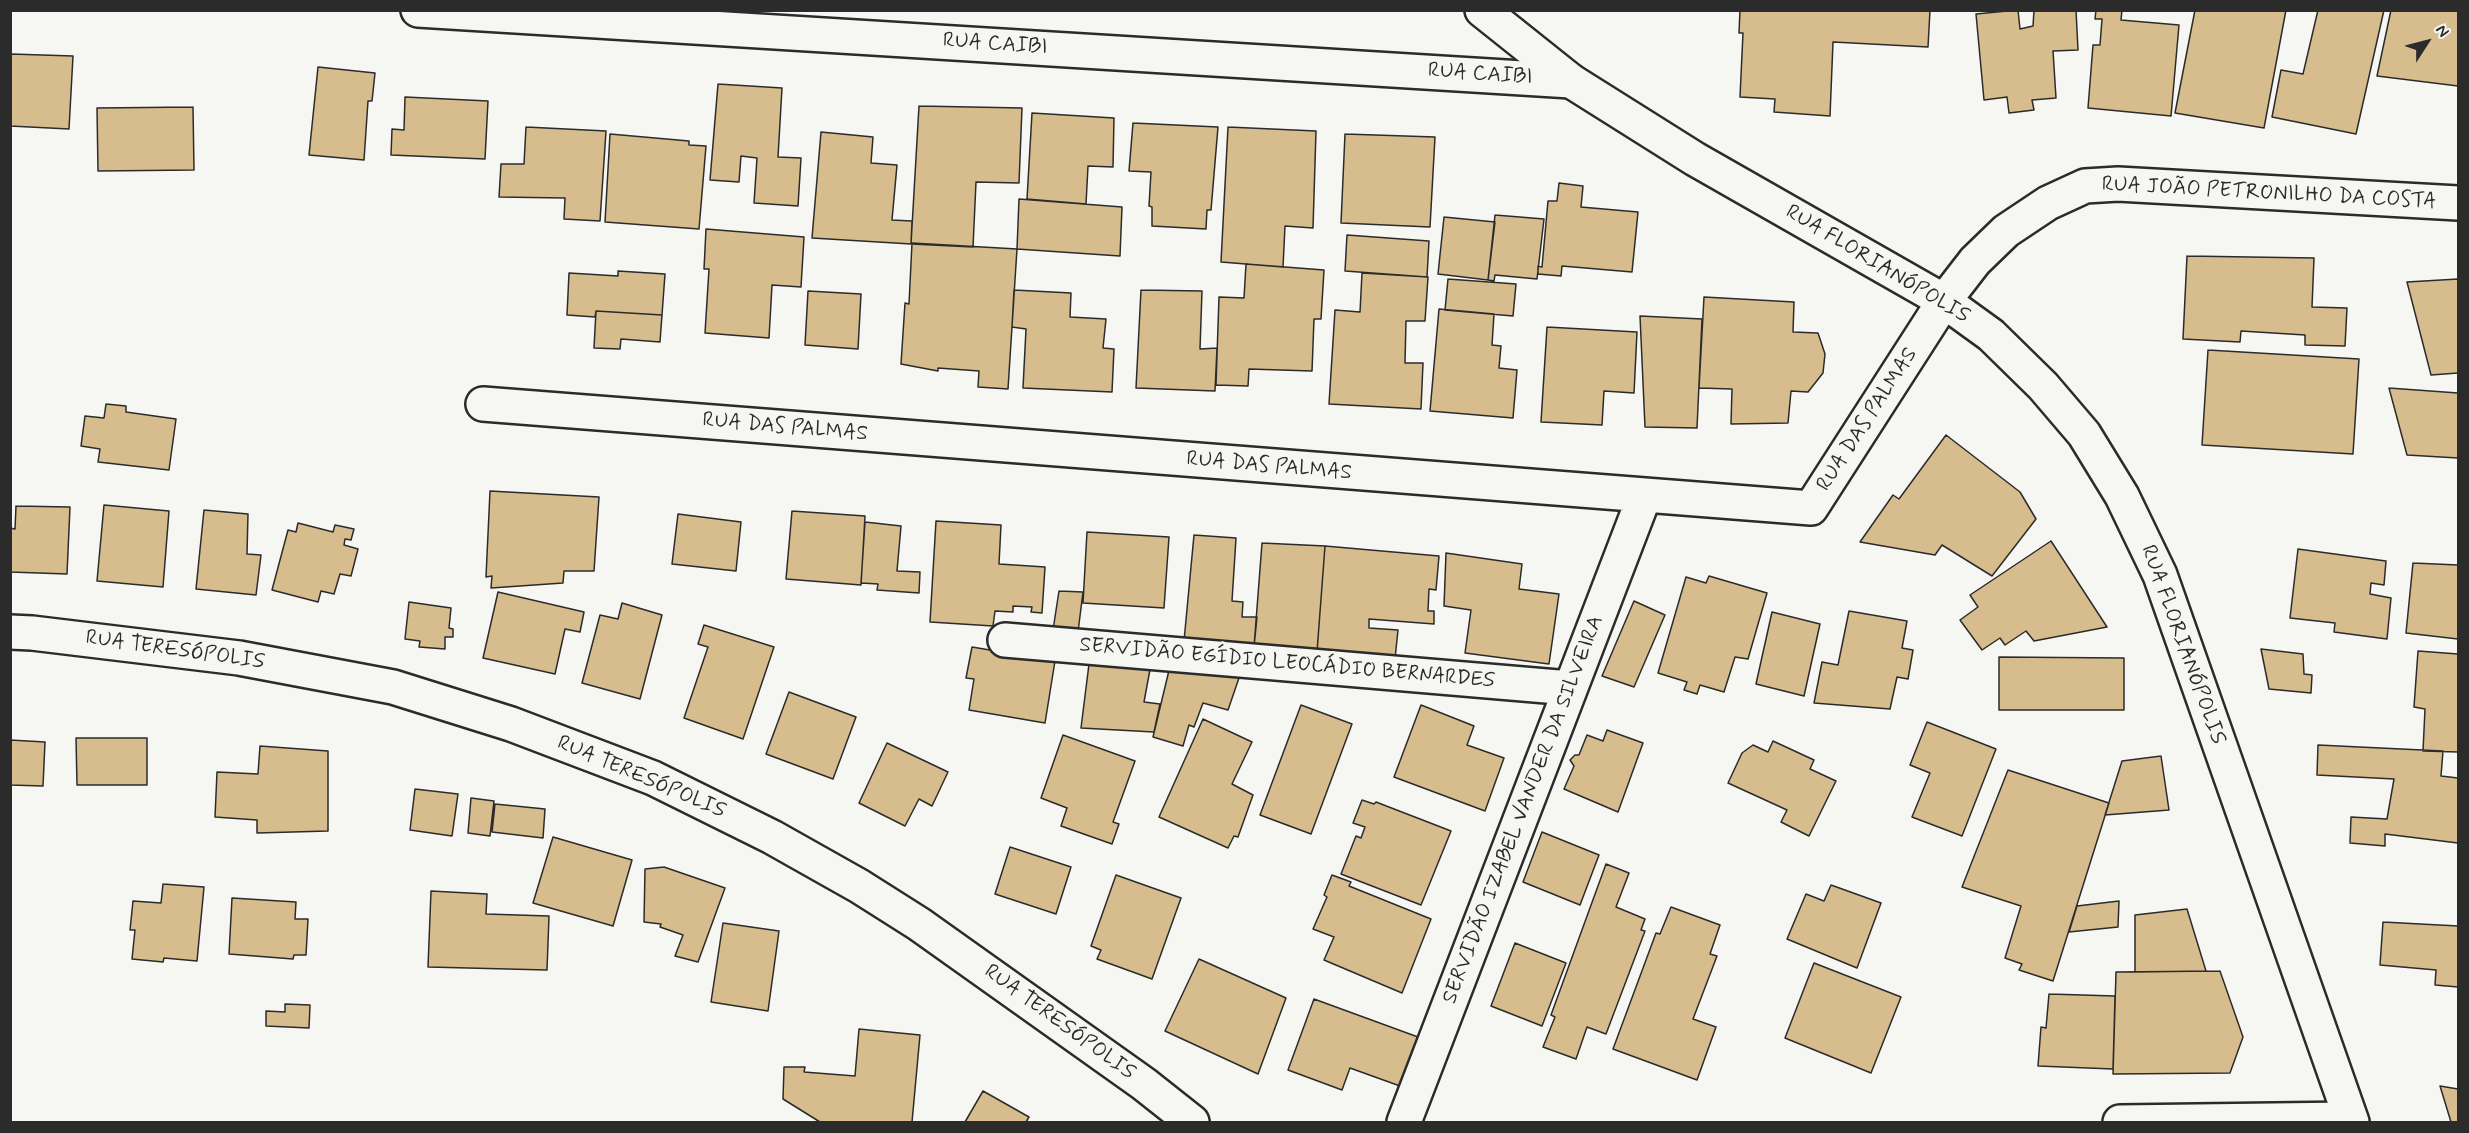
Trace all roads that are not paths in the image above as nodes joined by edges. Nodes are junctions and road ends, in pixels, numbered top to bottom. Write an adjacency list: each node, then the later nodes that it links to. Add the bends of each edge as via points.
1 (418, 10): 3 (street, RUA CAIBI)
2 (1482, 10): 4 (street, RUA FLORIANÓPOLIS)
3 (570, 15): 4 (street, RUA CAIBI)
4 (1571, 81): 6 (street, RUA FLORIANÓPOLIS, via 1695,159)
5 (2458, 203): 6 (street, RUA JOÃO PETRONILHO DA COSTA, via 2118,184 2085,186 2048,203 2006,231 1975,261)
6 (1944, 301): 8 (street, RUA DAS PALMAS, via 1811,508); 12 (street, RUA FLORIANÓPOLIS, via 1991,335 2043,386 2084,434 2127,506 2160,575)
7 (483, 404): 8 (street, RUA DAS PALMAS)
8 (1644, 497): 11 (street, SERVIDÃO IZABEL VANDER DA SILVEIRA)
9 (10, 632): 13 (street, RUA TERESÓPOLIS, via 239,658 393,687 511,724 653,778 772,837 919,924)
10 (1005, 640): 11 (street, SERVIDÃO EGÍDIO LEOCÁDIO BERNARDES)
11 (1570, 688): 14 (street, SERVIDÃO IZABEL VANDER DA SILVEIRA)
12 (2351, 1121): 15 (street)
13 (1192, 1122)
14 (1404, 1122)
15 (2120, 1122)

